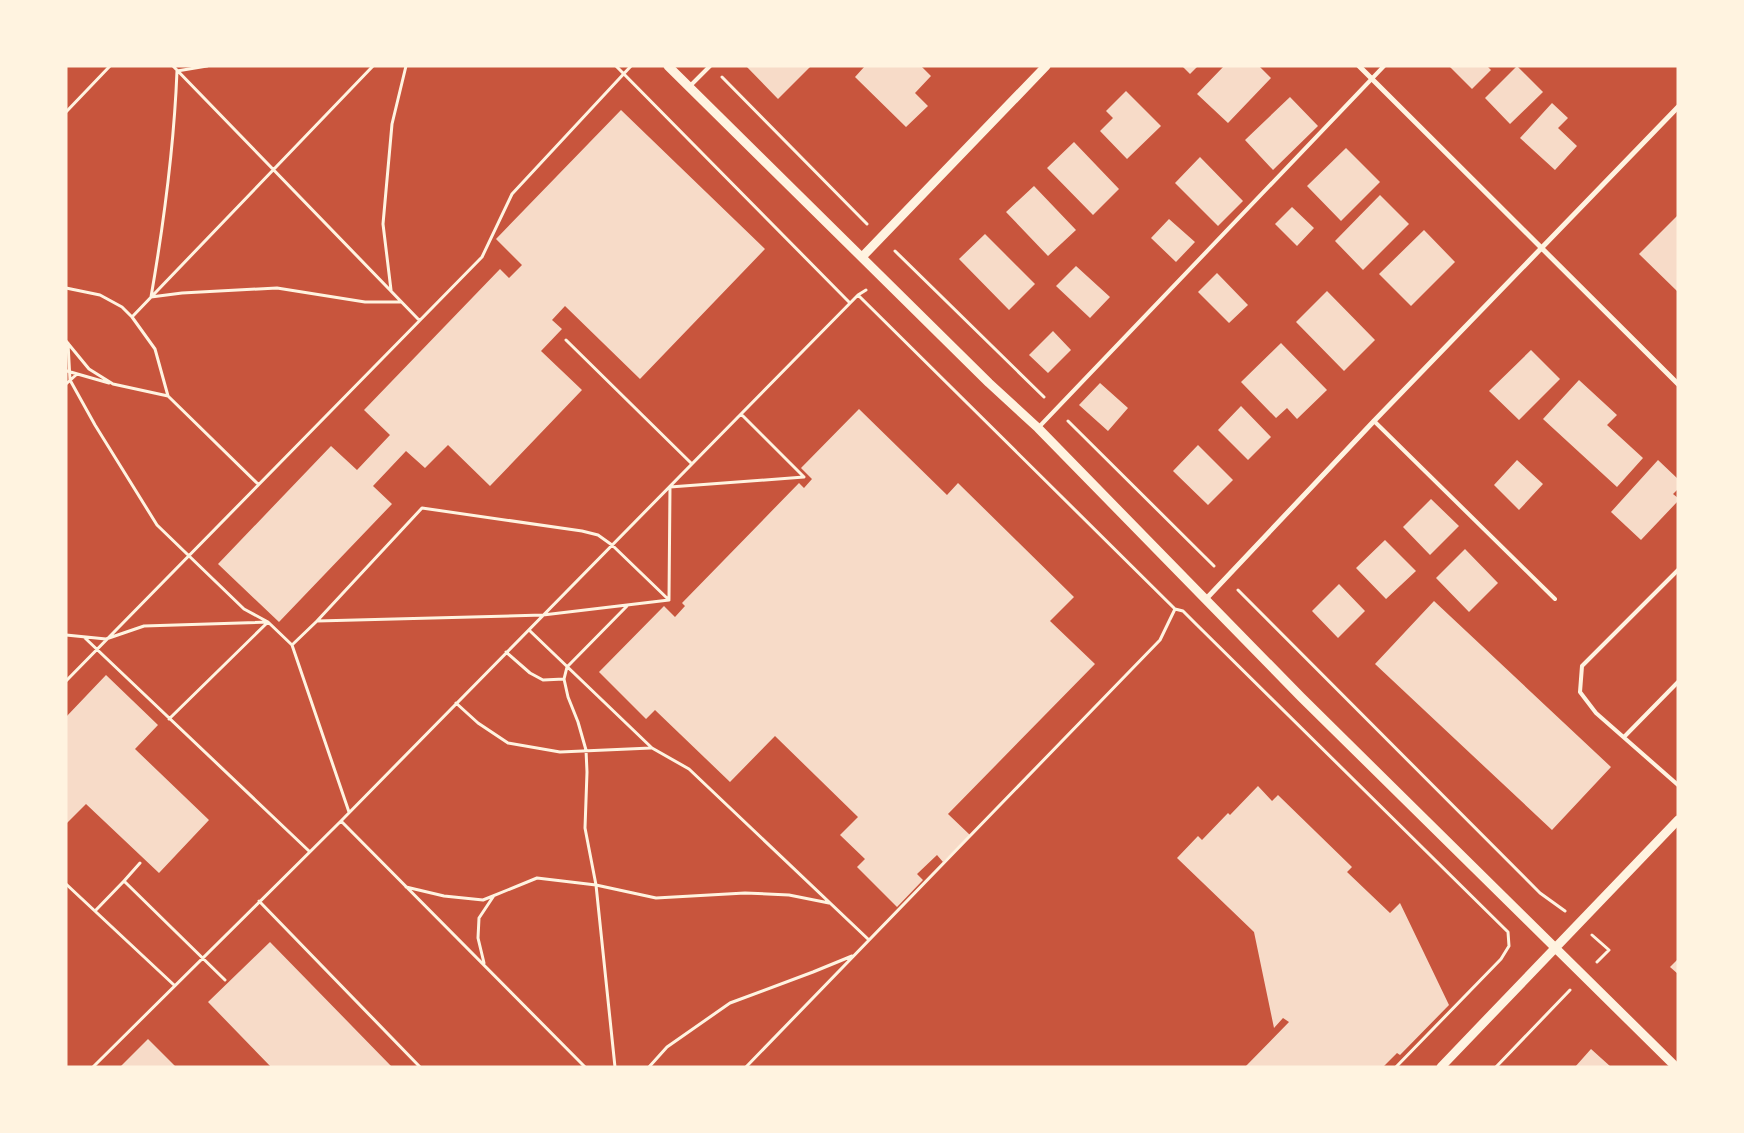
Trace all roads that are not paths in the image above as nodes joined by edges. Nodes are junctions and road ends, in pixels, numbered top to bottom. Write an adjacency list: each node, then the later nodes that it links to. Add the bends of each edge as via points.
1 (668, 66): 7 (street)
2 (710, 66): 7 (lane)
3 (1046, 66): 10 (street)
4 (1359, 66): 6 (street)
5 (1384, 66): 6 (lane)
6 (1372, 79): 9 (street); 13 (lane)
7 (689, 88): 10 (street)
8 (1678, 107): 9 (street)
9 (1542, 248): 11 (street); 12 (street)
10 (862, 257): 13 (street, via 988,383)
11 (1678, 384)
12 (1374, 421): 15 (street); 16 (lane)
13 (1038, 428): 15 (street)
14 (1678, 570): 18 (lane, via 1582,666 1580,692 1596,713)
15 (1206, 599): 21 (street)
16 (1555, 599)
17 (1678, 682): 18 (lane)
18 (1624, 737): 19 (lane)
19 (1678, 785)
20 (1678, 820): 21 (street)
21 (1555, 948): 22 (street); 23 (street)
22 (1441, 1067)
23 (1676, 1067)

